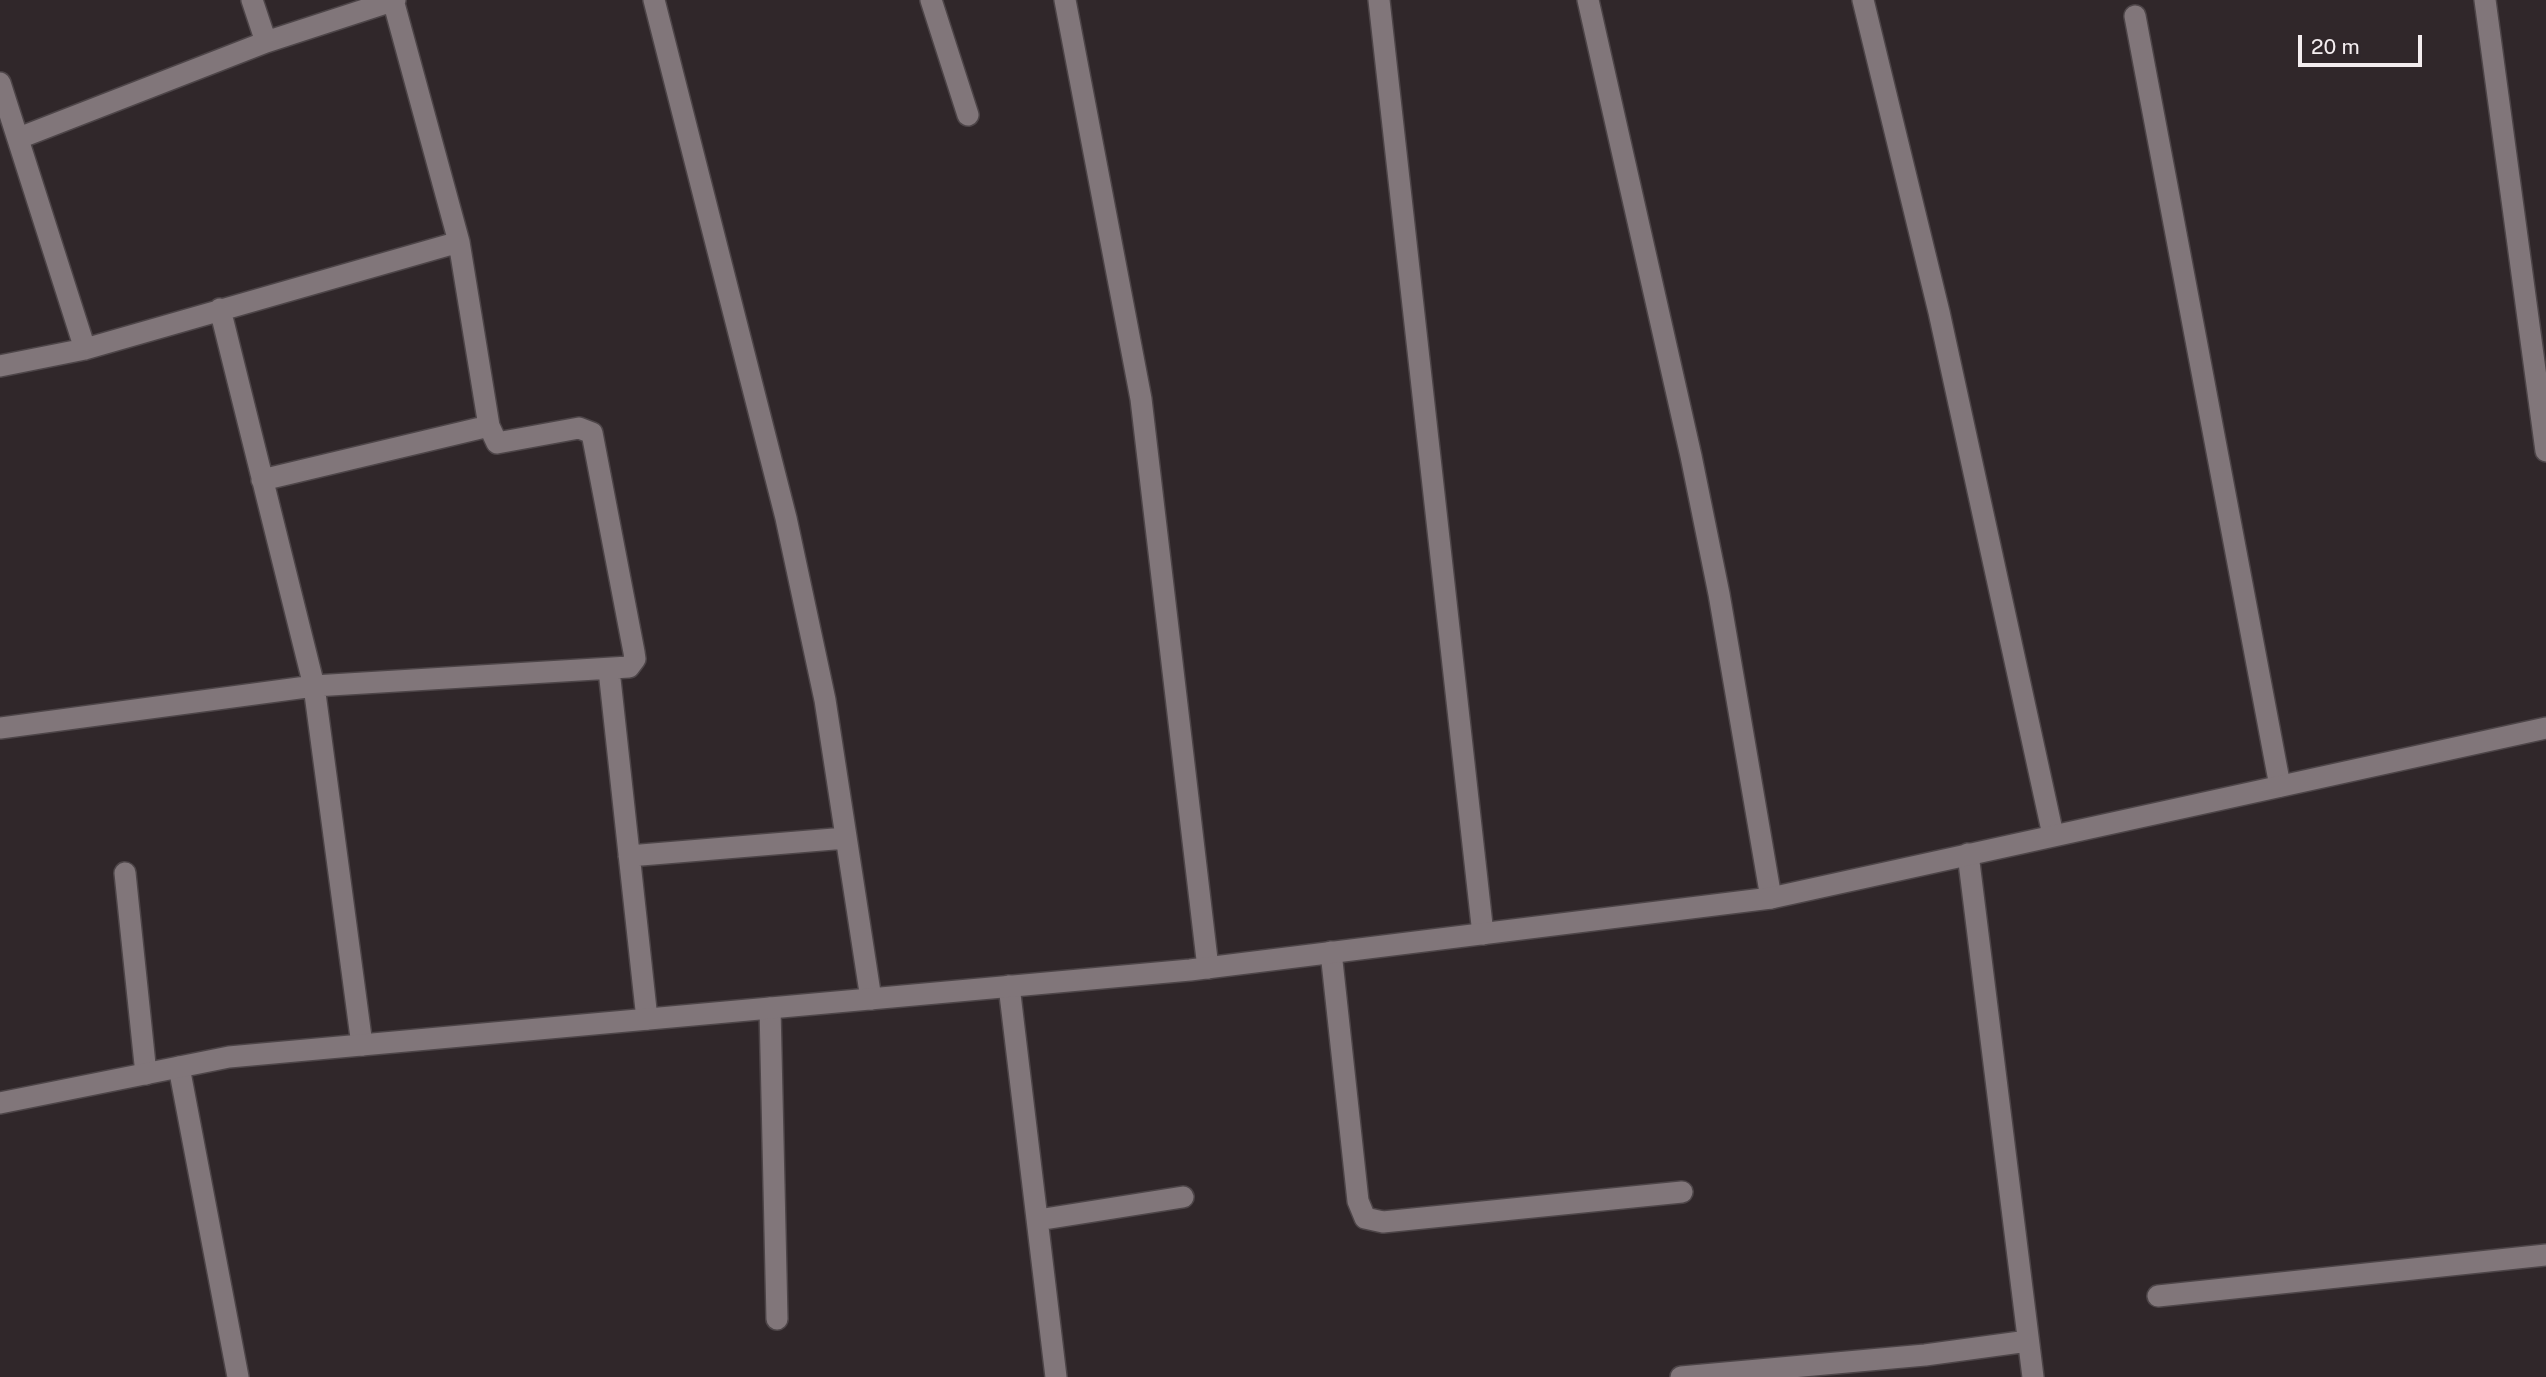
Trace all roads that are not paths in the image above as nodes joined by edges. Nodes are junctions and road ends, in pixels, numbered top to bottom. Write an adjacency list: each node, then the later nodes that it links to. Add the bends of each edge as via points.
1 (252, 0): 11 (street)
2 (394, 0): 11 (street); 15 (street)
3 (654, 0): 28 (street, via 786,518 825,700)
4 (931, 0): 13 (street)
5 (1065, 0): 35 (street, via 1141,399)
6 (1379, 0): 33 (street)
7 (1588, 0): 32 (street, via 1694,469)
8 (1863, 0): 27 (street, via 1939,312)
9 (2485, 0): 20 (street)
10 (2135, 16): 26 (street)
11 (266, 42): 14 (street)
12 (0, 83): 14 (street)
13 (968, 115)
14 (19, 138): 17 (street)
15 (459, 242): 16 (street); 19 (street)
16 (220, 309): 17 (street); 21 (street)
17 (85, 349): 18 (street)
18 (0, 366)
19 (489, 426): 21 (street); 22 (street, via 497,443 579,428 592,433 635,659 629,667)
20 (2546, 451)
21 (262, 480): 23 (street)
22 (609, 670): 23 (street); 30 (street)
23 (314, 686): 25 (street); 40 (street)
24 (2546, 727): 26 (street)
25 (0, 728)
26 (2280, 786): 27 (street)
27 (2053, 835): 29 (street)
28 (846, 838): 30 (street); 37 (street)
29 (1968, 854): 32 (street); 50 (street)
30 (629, 856): 39 (street)
31 (125, 873): 42 (street)
32 (1772, 898): 33 (street)
33 (1483, 934): 34 (street)
34 (1331, 952): 35 (street); 44 (street, via 1358,1201 1365,1217 1384,1222)
35 (1208, 968): 36 (street)
36 (1009, 986): 37 (street); 46 (street)
37 (871, 999): 38 (street)
38 (770, 1008): 39 (street); 49 (street)
39 (647, 1019): 40 (street)
40 (362, 1045): 41 (street, via 229,1057)
41 (179, 1067): 42 (street); 52 (street)
42 (146, 1074): 43 (street)
43 (0, 1104)
44 (1682, 1192)
45 (1183, 1198): 46 (street)
46 (1038, 1220): 53 (street)
47 (2546, 1255): 48 (street)
48 (2158, 1296)
49 (777, 1319)
50 (2028, 1341): 51 (street); 55 (street)
51 (1814, 1372): 54 (street)
52 (238, 1377)
53 (1056, 1377)
54 (1681, 1377)
55 (2033, 1377)

